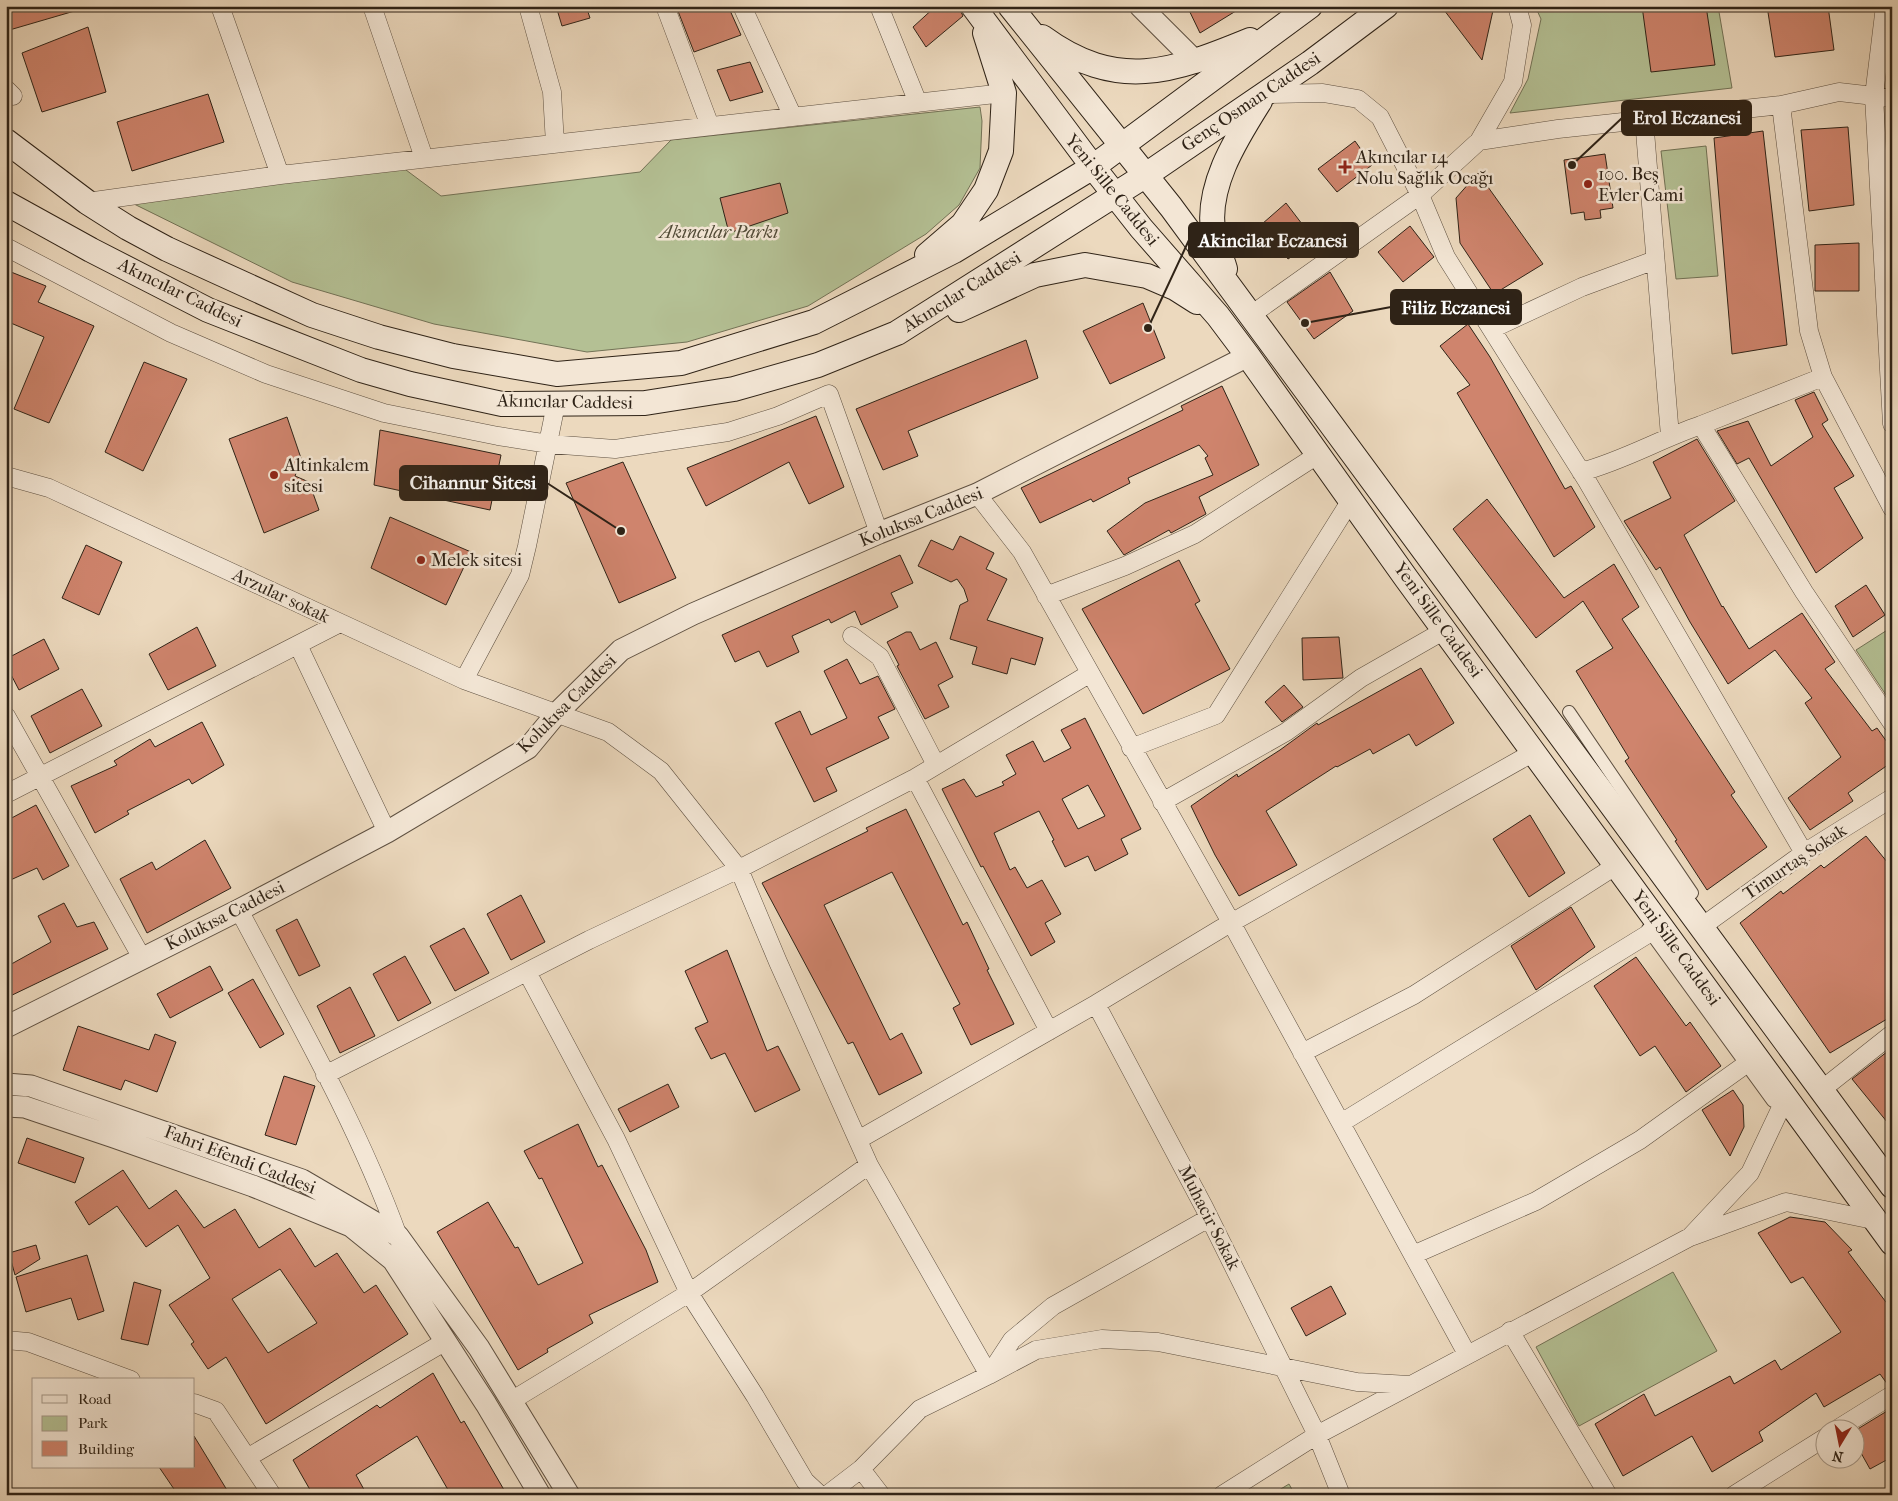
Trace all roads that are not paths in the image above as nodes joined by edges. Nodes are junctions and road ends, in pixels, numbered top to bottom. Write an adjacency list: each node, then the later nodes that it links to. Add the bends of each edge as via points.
1 (220, 6): 31 (street)
2 (372, 6): 29 (street)
3 (528, 6): 27 (street, via 552,92)
4 (665, 6): 24 (street)
5 (742, 6): 22 (street)
6 (879, 6): 20 (street)
7 (1140, 6): 15 (street)
8 (1310, 6): 14 (main road)
9 (1386, 6): 17 (main road, Genç Osman Caddesi)
10 (1518, 6): 26 (street, via 1522,25 1513,82)
11 (1885, 6): 18 (street)
12 (977, 12): 16 (main road); 30 (main road, Yeni Sille Caddesi)
13 (1016, 14): 15 (main road, via 1058,49 1124,72 1162,70); 28 (main road, Yeni Sille Caddesi)
14 (1282, 26): 15 (main road); 28 (main road)
15 (1196, 62)
16 (1004, 93): 20 (street); 39 (main road, via 1001,151 986,190 963,224)
17 (1264, 94): 32 (main road, Genç Osman Caddesi); 34 (street, via 1323,93 1358,99 1380,117); 40 (main road, via 1234,142 1214,191 1214,235)
18 (1874, 96): 19 (street); 21 (street, via 1839,92); 48 (street)
19 (1892, 98)
20 (918, 103): 22 (street)
21 (1782, 105): 23 (street); 46 (street, via 1809,331)
22 (793, 117): 24 (street)
23 (1644, 119): 26 (street); 38 (street)
24 (710, 126): 27 (street)
25 (6, 141): 35 (main road, Akıncılar Caddesi)
26 (1479, 141): 34 (street)
27 (555, 144): 29 (street)
28 (1123, 146): 30 (main road); 32 (main road, Yeni Sille Caddesi)
29 (424, 158): 31 (street)
30 (1093, 167): 33 (main road, Yeni Sille Caddesi); 39 (main road, Akıncılar Caddesi, via 954,251)
31 (280, 175): 35 (street)
32 (1146, 175): 33 (main road, Genç Osman Caddesi); 40 (main road, Yeni Sille Caddesi)
33 (1115, 194): 42 (main road, Yeni Sille Caddesi); 44 (main road, Akıncılar Caddesi)
34 (1420, 195): 41 (street); 43 (street, via 1446,257)
35 (87, 202): 39 (main road, Akıncılar Caddesi, via 167,249 312,315 453,356 557,374 681,363 814,322)
36 (6, 203): 47 (main road, Akıncılar Caddesi, via 208,310 318,355 393,380 462,396 502,404)
37 (6, 247): 51 (street, via 171,333 266,374 384,413)
38 (1656, 260): 43 (street, via 1582,287); 50 (street)
39 (897, 281)
40 (1232, 290): 41 (main road, Yeni Sille Caddesi)
41 (1250, 315): 86 (main road, Yeni Sille Caddesi)
42 (1218, 316): 44 (main road, via 1175,288 1147,276 1085,265 1035,275 931,324); 45 (main road, Yeni Sille Caddesi)
43 (1492, 329): 53 (street)
44 (897, 333): 47 (main road, Akıncılar Caddesi, via 818,365 734,389 645,403)
45 (1248, 356): 52 (main road, Yeni Sille Caddesi); 55 (street, Kolukısa Caddesi)
46 (1822, 377): 49 (street); 56 (street)
47 (556, 404): 51 (street)
48 (1892, 424)
49 (1701, 425): 50 (street); 69 (street, via 1804,592)
50 (1670, 436): 53 (street, via 1637,453)
51 (549, 444): 58 (street, via 615,449 728,432 778,416 829,394); 65 (street, via 520,575)
52 (1319, 454): 57 (main road, Yeni Sille Caddesi); 59 (street, via 1195,534 1126,566)
53 (1581, 472): 79 (street)
54 (6, 476): 60 (street, Arzular sokak, via 49,488)
55 (977, 494): 58 (street, Kolukısa Caddesi); 59 (street, via 1022,552)
56 (1892, 508)
57 (1353, 510): 61 (main road, Yeni Sille Caddesi); 70 (street, via 1216,715)
58 (879, 533): 67 (street, Kolukısa Caddesi, via 692,614 621,650)
59 (1046, 596): 64 (street)
60 (340, 623): 63 (street); 65 (street, Arzular sokak)
61 (1440, 633): 71 (main road, Yeni Sille Caddesi); 77 (street, via 1361,678 1286,732); 98 (street)
62 (852, 636): 72 (street, via 880,657)
63 (298, 645): 73 (street); 78 (street)
64 (1089, 674): 70 (street); 72 (street)
65 (464, 680): 67 (street, Arzular sokak)
66 (1569, 712): 82 (street)
67 (557, 713): 78 (street, Kolukısa Caddesi, via 528,748); 81 (street, Arzular sokak, via 608,732 661,771)
68 (6, 716): 73 (street)
69 (1892, 723)
70 (1131, 748): 77 (street)
71 (1534, 752): 80 (main road, Yeni Sille Caddesi); 84 (street)
72 (936, 765): 74 (street)
73 (40, 776): 75 (street); 87 (street)
74 (914, 778): 81 (street); 91 (street)
75 (6, 794)
76 (1892, 798): 79 (street, Timurtaş Sokak)
77 (1162, 802): 84 (street)
78 (387, 832): 83 (street, Kolukısa Caddesi)
79 (1804, 853): 86 (street, Timurtaş Sokak)
80 (1617, 865): 85 (main road, Yeni Sille Caddesi); 93 (street, via 1414,995)
81 (739, 869): 88 (street); 101 (street, Arzular sokak)
82 (1692, 893)
83 (239, 910): 87 (street, Kolukısa Caddesi); 95 (street)
84 (1232, 924): 89 (street); 93 (street)
85 (1660, 926): 94 (main road, Yeni Sille Caddesi); 100 (street)
86 (1700, 928): 97 (main road, Yeni Sille Caddesi)
87 (142, 958): 90 (street, Kolukısa Caddesi)
88 (527, 972): 95 (street); 110 (street, via 616,1139)
89 (1096, 1004): 91 (street); 104 (street, Muhacir Sokak)
90 (6, 1027)
91 (1049, 1031): 101 (street)
92 (1892, 1034): 97 (street)
93 (1302, 1053): 100 (street)
94 (1756, 1057): 98 (main road, Yeni Sille Caddesi); 109 (street, via 1640,1140 1536,1201)
95 (325, 1075): 106 (street, via 381,1189)
96 (6, 1084): 106 (street, Fahri Efendi Caddesi, via 31,1086 302,1180)
97 (1820, 1091): 103 (main road, Yeni Sille Caddesi)
98 (1779, 1100): 105 (main road, Yeni Sille Caddesi); 107 (street, via 1750,1173)
99 (6, 1106): 113 (street, Fahri Efendi Caddesi, via 25,1107 114,1137 253,1186 351,1226 393,1260)
100 (1340, 1123): 109 (street)
101 (858, 1140): 102 (street, Arzular sokak)
102 (869, 1165): 110 (street); 116 (street, Arzular sokak)
103 (1892, 1186)
104 (1209, 1218): 115 (street, Muhacir Sokak); 116 (street, via 1053,1306 1012,1340)
105 (1873, 1220): 107 (street, via 1786,1202); 108 (main road, Yeni Sille Caddesi)
106 (398, 1236): 120 (street, Fahri Efendi Caddesi, via 479,1348)
107 (1690, 1237): 111 (street)
108 (1892, 1243)
109 (1413, 1256): 114 (street)
110 (689, 1293): 120 (street); 130 (street, via 805,1481)
111 (1510, 1331): 114 (street); 135 (street)
112 (6, 1340): 117 (street, via 28,1342)
113 (446, 1341): 125 (street); 128 (street, Fahri Efendi Caddesi)
114 (1466, 1354): 118 (street)
115 (1283, 1366): 116 (street, via 1158,1342 1102,1339 1036,1350); 118 (street, via 1357,1382); 123 (street, Muhacir Sokak)
116 (989, 1374): 126 (street, via 920,1408)
117 (126, 1378)
118 (1409, 1385): 123 (street)
119 (1892, 1395): 122 (street)
120 (511, 1401): 129 (street, Fahri Efendi Caddesi)
121 (195, 1403): 125 (street, via 216,1411)
122 (1855, 1418)
123 (1317, 1435): 133 (street); 134 (street, Muhacir Sokak)
124 (1816, 1443): 136 (street)
125 (247, 1458): 127 (street)
126 (861, 1468): 131 (street); 132 (street)
127 (272, 1495)
128 (540, 1495)
129 (569, 1495)
130 (820, 1495)
131 (827, 1495)
132 (880, 1495)
133 (1222, 1495)
134 (1341, 1495)
135 (1608, 1495)
136 (1734, 1495)

